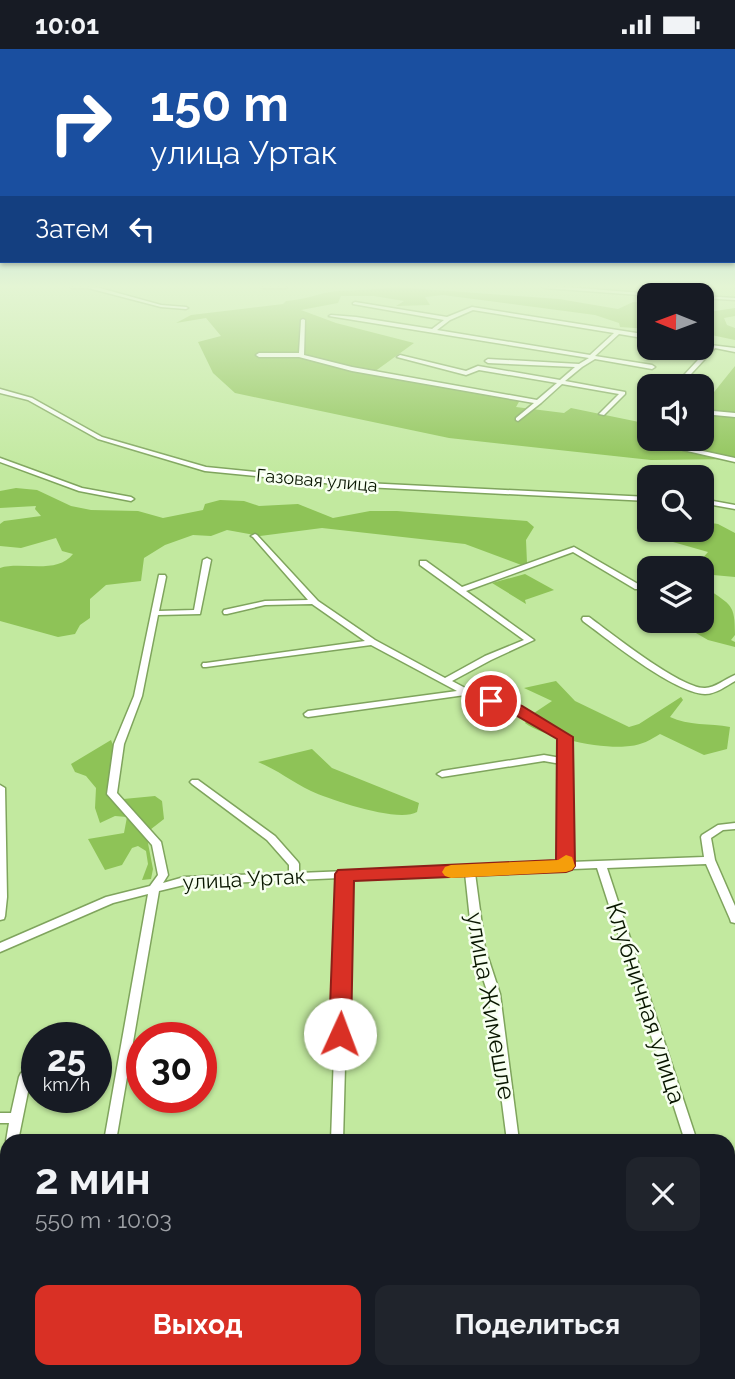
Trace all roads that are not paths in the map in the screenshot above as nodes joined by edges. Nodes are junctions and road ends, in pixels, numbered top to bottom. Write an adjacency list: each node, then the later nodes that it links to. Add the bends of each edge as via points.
1 (301, 349): 5 (street)
2 (543, 349): 7 (street)
3 (600, 349): 7 (street)
4 (259, 355): 5 (street)
5 (301, 355): 15 (street, via 352,369)
6 (400, 357): 13 (street, via 466,373 478,368)
7 (591, 357): 10 (street); 11 (street)
8 (488, 361): 10 (street)
9 (700, 361): 12 (street)
10 (580, 366): 13 (street)
11 (652, 367)
12 (688, 374)
13 (559, 383): 15 (street); 17 (street, via 623,393)
14 (0, 390): 23 (street, Газовая улица, via 30,399 100,438 205,469 365,485)
15 (539, 402): 19 (street)
16 (714, 413): 18 (street)
17 (602, 414)
18 (735, 415)
19 (518, 419)
20 (694, 451): 22 (street)
21 (0, 460): 24 (street, via 81,490)
22 (735, 460)
23 (637, 498)
24 (131, 499)
25 (714, 503): 26 (street)
26 (735, 507)
27 (255, 536): 33 (street)
28 (207, 560): 35 (street, via 197,612)
29 (423, 563): 32 (street)
30 (162, 577): 35 (street)
31 (637, 586): 32 (street, via 575,549)
32 (461, 590): 40 (street, via 530,640)
33 (314, 602): 34 (street, via 265,603); 37 (street)
34 (227, 611)
35 (156, 613): 54 (street, via 138,696 119,744 112,794 157,844 163,875)
36 (586, 619): 39 (street, via 644,661 697,691 708,691)
37 (372, 642): 38 (street); 40 (street)
38 (206, 664)
39 (735, 678)
40 (447, 680): 41 (street)
41 (466, 692): 42 (street); 43 (street, via 516,709 565,737)
42 (308, 714)
43 (566, 762): 44 (street, via 544,758); 50 (street)
44 (442, 774)
45 (195, 782): 53 (street, via 271,838 294,864)
46 (0, 788): 55 (street)
47 (735, 826): 48 (street, via 721,827 706,837)
48 (710, 860): 49 (street, улица Уртак); 56 (street)
49 (601, 864): 50 (street, улица Уртак); 65 (street, Клубничная улица)
50 (566, 866): 51 (street, улица Уртак)
51 (470, 871): 52 (street, улица Уртак); 64 (street, улица Жимешле, via 479,948 494,994)
52 (345, 874): 53 (street, улица Уртак); 63 (street)
53 (294, 876): 54 (street, улица Уртак, via 184,881)
54 (154, 888): 57 (street, улица Уртак, via 110,900); 62 (street)
55 (0, 916)
56 (735, 919)
57 (0, 948)
58 (21, 1095): 60 (street)
59 (0, 1118): 60 (street)
60 (16, 1118): 61 (street)
61 (13, 1134)
62 (111, 1134)
63 (337, 1134)
64 (512, 1134)
65 (689, 1134)

